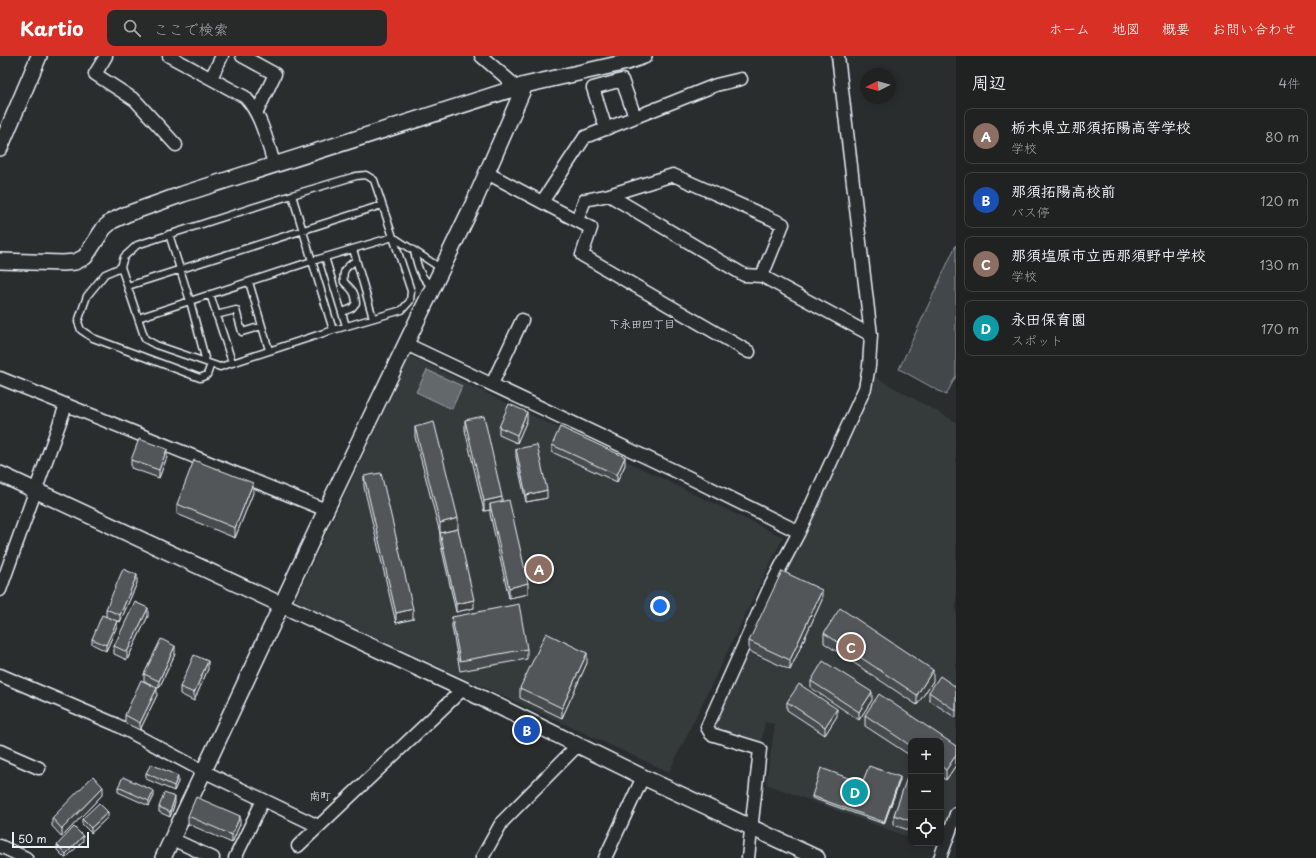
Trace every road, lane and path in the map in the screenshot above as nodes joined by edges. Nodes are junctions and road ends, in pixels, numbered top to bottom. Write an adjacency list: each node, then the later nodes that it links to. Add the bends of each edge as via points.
1 (38, 56): 18 (street)
2 (106, 56): 17 (street, via 95,74 135,100)
3 (169, 56): 10 (street)
4 (222, 56): 10 (street)
5 (242, 56): 14 (street, via 275,74)
6 (481, 56): 13 (street, via 510,81)
7 (644, 56): 9 (street)
8 (838, 56): 52 (street)
9 (625, 59): 12 (street)
10 (211, 78): 14 (street, via 245,97)
11 (741, 79): 15 (street, via 716,85)
12 (525, 85): 13 (street); 20 (street)
13 (507, 91): 19 (street)
14 (256, 112): 19 (street)
15 (635, 117): 16 (street); 16 (street, via 622,80 593,88)
16 (606, 129): 23 (street, via 585,137)
17 (176, 145)
18 (0, 148)
19 (275, 166): 33 (street, via 183,194 112,220 85,257 75,262)
20 (487, 173): 23 (street); 36 (street)
21 (292, 195): 24 (lane, via 366,175 374,180); 26 (lane); 27 (lane)
22 (609, 195): 25 (street, via 585,200); 38 (street, via 744,274); 38 (street, via 672,175 783,224)
23 (542, 202): 25 (street)
24 (382, 205): 26 (lane); 28 (lane)
25 (577, 220): 55 (street, via 591,228 582,255)
26 (303, 231): 34 (lane); 37 (lane)
27 (169, 234): 35 (lane, via 137,245 124,257); 37 (lane)
28 (393, 237): 29 (lane); 30 (lane); 47 (lane, via 411,291 410,301 402,310)
29 (353, 249): 31 (lane); 32 (lane)
30 (414, 251): 36 (lane); 41 (lane, via 422,277)
31 (325, 257): 34 (lane); 44 (lane)
32 (356, 260): 44 (lane, via 345,269 343,275 344,282 356,296 356,303 352,308); 47 (lane)
33 (0, 261)
34 (312, 261): 39 (lane); 51 (lane)
35 (121, 267): 40 (lane); 57 (lane, via 105,274 87,296 78,322 81,330 93,338 200,378 207,375)
36 (442, 269): 41 (street)
37 (180, 270): 40 (lane); 43 (lane)
38 (762, 276): 52 (street)
39 (249, 282): 42 (lane); 49 (lane)
40 (128, 286): 46 (lane)
41 (433, 288): 53 (street)
42 (210, 294): 43 (lane); 45 (lane)
43 (190, 301): 46 (lane); 57 (lane)
44 (342, 312): 50 (lane)
45 (216, 315): 49 (lane, via 236,310 242,332); 56 (lane)
46 (138, 318): 57 (lane, via 145,339)
47 (373, 318): 50 (lane)
48 (522, 320): 59 (street)
49 (262, 326): 54 (lane)
50 (346, 326): 51 (lane)
51 (333, 330): 54 (lane)
52 (870, 336): 64 (street, via 865,388)
53 (406, 344): 59 (street); 63 (street)
54 (269, 350): 56 (lane)
55 (749, 352)
56 (232, 362): 57 (lane, via 220,367)
57 (209, 363)
58 (0, 378): 60 (street)
59 (492, 384): 64 (street)
60 (66, 406): 62 (street); 63 (street)
61 (0, 474): 62 (street)
62 (36, 490): 65 (street); 66 (street)
63 (326, 510): 66 (street)
64 (799, 532): 77 (street, via 769,589 707,727 711,734 760,749)
65 (0, 590)
66 (282, 606): 68 (street); 72 (street)
67 (0, 675): 72 (street, via 115,724)
68 (462, 689): 69 (street); 76 (street)
69 (578, 745): 73 (street); 86 (street, via 502,822)
70 (0, 751): 71 (street)
71 (39, 768)
72 (203, 771): 74 (street); 78 (street)
73 (643, 777): 77 (street); 87 (street)
74 (263, 800): 76 (street); 85 (street)
75 (956, 814): 89 (street)
76 (318, 826): 80 (street)
77 (752, 828): 81 (street); 88 (street)
78 (172, 839): 83 (street); 84 (street)
79 (0, 846): 82 (street)
80 (298, 846)
81 (811, 857)
82 (26, 858)
83 (163, 858)
84 (213, 858)
85 (235, 858)
86 (482, 858)
87 (605, 858)
88 (748, 858)
89 (940, 858)

